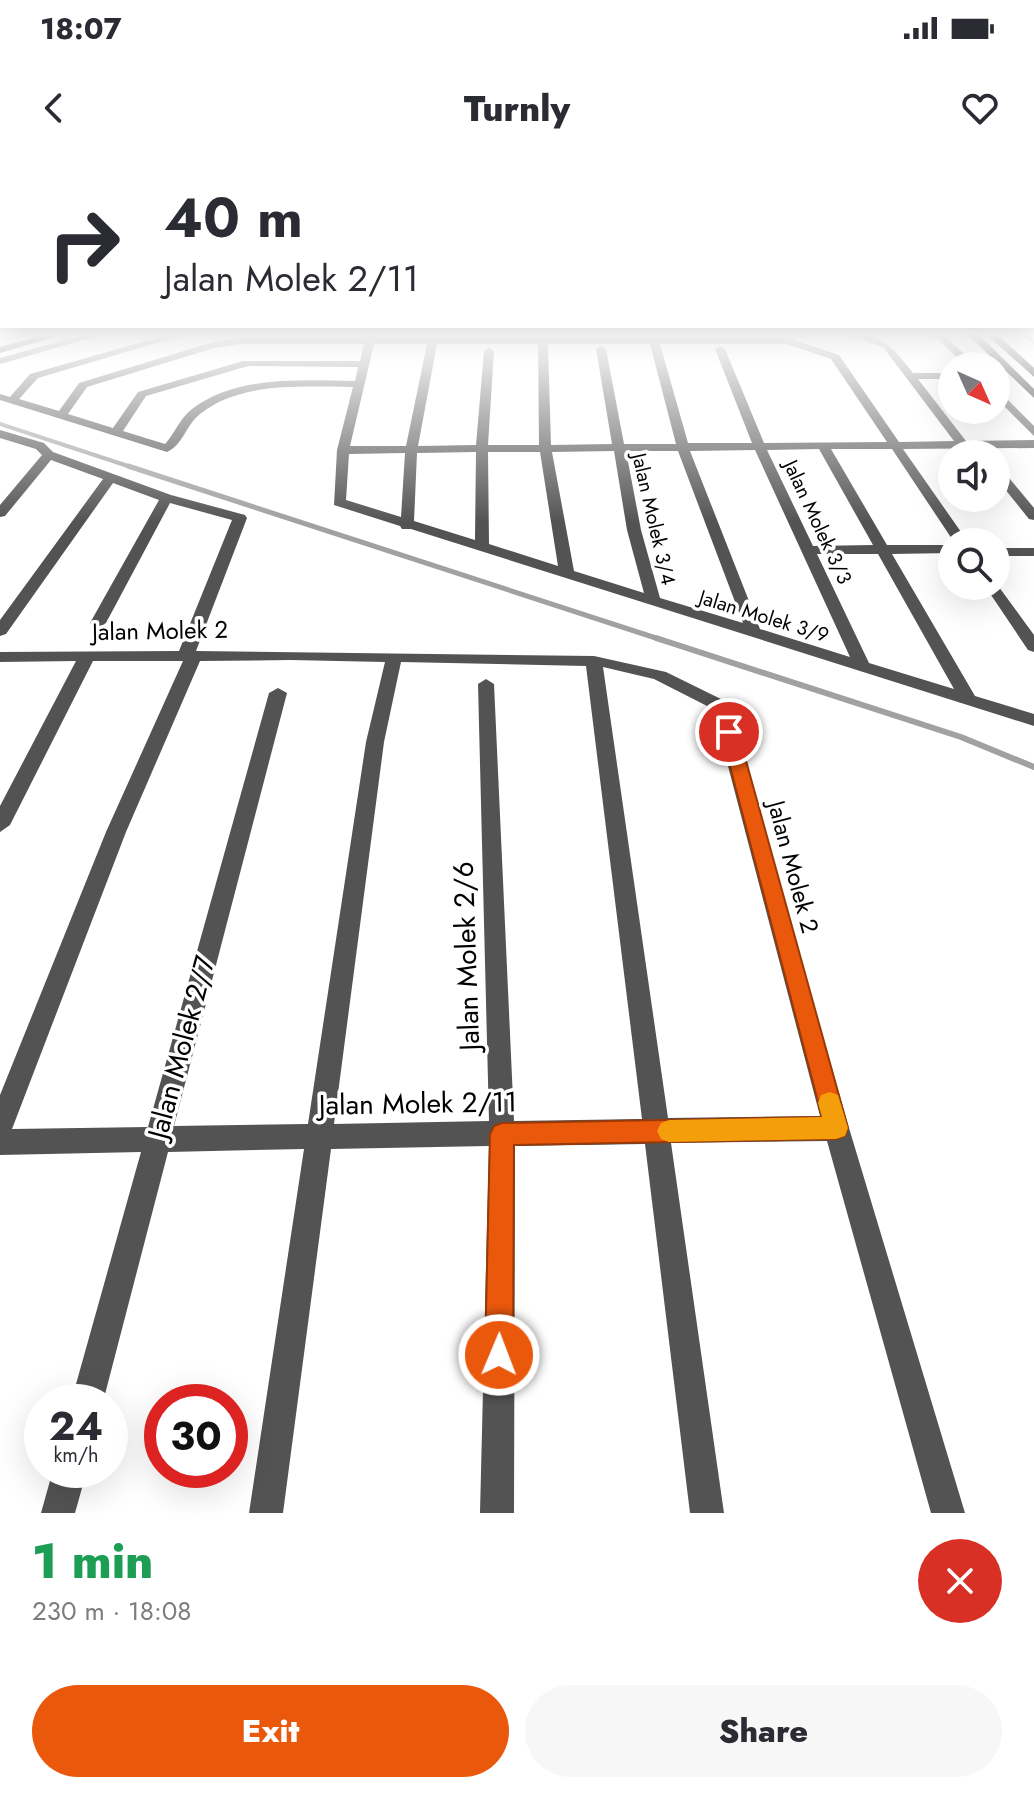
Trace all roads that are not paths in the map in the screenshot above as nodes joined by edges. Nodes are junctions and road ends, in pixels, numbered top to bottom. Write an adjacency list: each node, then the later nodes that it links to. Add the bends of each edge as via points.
1 (16, 396): 15 (street)
2 (75, 396): 17 (street)
3 (138, 396): 18 (street)
4 (230, 396): 18 (street, via 195,411 167,448)
5 (355, 396): 33 (street)
6 (422, 396): 31 (street)
7 (486, 396): 32 (street)
8 (544, 396): 29 (street)
9 (608, 396): 30 (street, Jalan Molek 3/4)
10 (669, 396): 26 (street)
11 (739, 396): 27 (street, Jalan Molek 3/3)
12 (861, 396): 23 (street)
13 (927, 396): 21 (street)
14 (0, 397): 15 (street)
15 (13, 400): 17 (street)
16 (1010, 406): 19 (street)
17 (62, 415): 18 (street)
18 (116, 432)
19 (1034, 433)
20 (0, 434): 34 (street, via 40,446)
21 (967, 440)
22 (1034, 444): 25 (street)
23 (896, 445): 24 (street); 28 (street); 41 (street)
24 (823, 446): 27 (street); 43 (street)
25 (1010, 446)
26 (683, 447): 27 (street); 30 (street); 53 (street)
27 (760, 447): 45 (street, Jalan Molek 3/3)
28 (938, 447)
29 (545, 448): 30 (street); 32 (street); 48 (street)
30 (617, 448): 50 (street, Jalan Molek 3/4)
31 (411, 449): 32 (street); 33 (street); 40 (street)
32 (482, 449): 42 (street)
33 (343, 450): 40 (street, Jalan Molek 3/9, via 337,499)
34 (49, 455): 35 (street); 38 (street)
35 (111, 477): 37 (street); 52 (street)
36 (1010, 487): 39 (street)
37 (166, 498): 51 (street); 57 (street, via 240,518)
38 (0, 513)
39 (1034, 516)
40 (407, 526): 42 (street, Jalan Molek 3/9)
41 (952, 528)
42 (482, 549): 48 (street, Jalan Molek 3/9)
43 (882, 549): 44 (street); 45 (street); 63 (street)
44 (938, 549)
45 (809, 550): 60 (street, Jalan Molek 3/3)
46 (1010, 552): 47 (street)
47 (1034, 552)
48 (567, 575): 50 (street, Jalan Molek 3/9)
49 (1002, 600): 54 (street)
50 (654, 602): 53 (street, Jalan Molek 3/9)
51 (98, 623)
52 (0, 631)
53 (754, 633): 60 (street, Jalan Molek 3/9)
54 (1034, 647)
55 (394, 656): 57 (street, Jalan Molek 2); 59 (street, Jalan Molek 2); 70 (street, via 375,742)
56 (0, 657): 58 (street, Jalan Molek 2)
57 (189, 657): 58 (street, Jalan Molek 2); 66 (street)
58 (86, 658): 65 (street)
59 (594, 661): 67 (street, Jalan Molek 2, via 643,668 685,683 721,706); 68 (street)
60 (863, 667): 63 (street, Jalan Molek 3/9)
61 (486, 684): 69 (street, Jalan Molek 2/6)
62 (278, 693): 71 (street, Jalan Molek 2/7)
63 (969, 700): 64 (street, Jalan Molek 3/9)
64 (1034, 720)
65 (0, 825)
66 (0, 1127)
67 (836, 1128): 68 (street, Jalan Molek 2/11); 79 (street, Jalan Molek 2)
68 (658, 1131): 69 (street, Jalan Molek 2/11); 78 (street)
69 (502, 1134): 70 (street, Jalan Molek 2/11); 77 (street, Jalan Molek 2/6)
70 (317, 1137): 71 (street, Jalan Molek 2/11); 76 (street)
71 (156, 1139): 72 (street, Jalan Molek 2/11); 73 (street, Jalan Molek 2/7)
72 (0, 1142)
73 (92, 1384)
74 (65, 1488): 75 (street)
75 (58, 1513)
76 (266, 1513)
77 (497, 1513)
78 (707, 1513)
79 (948, 1513)

